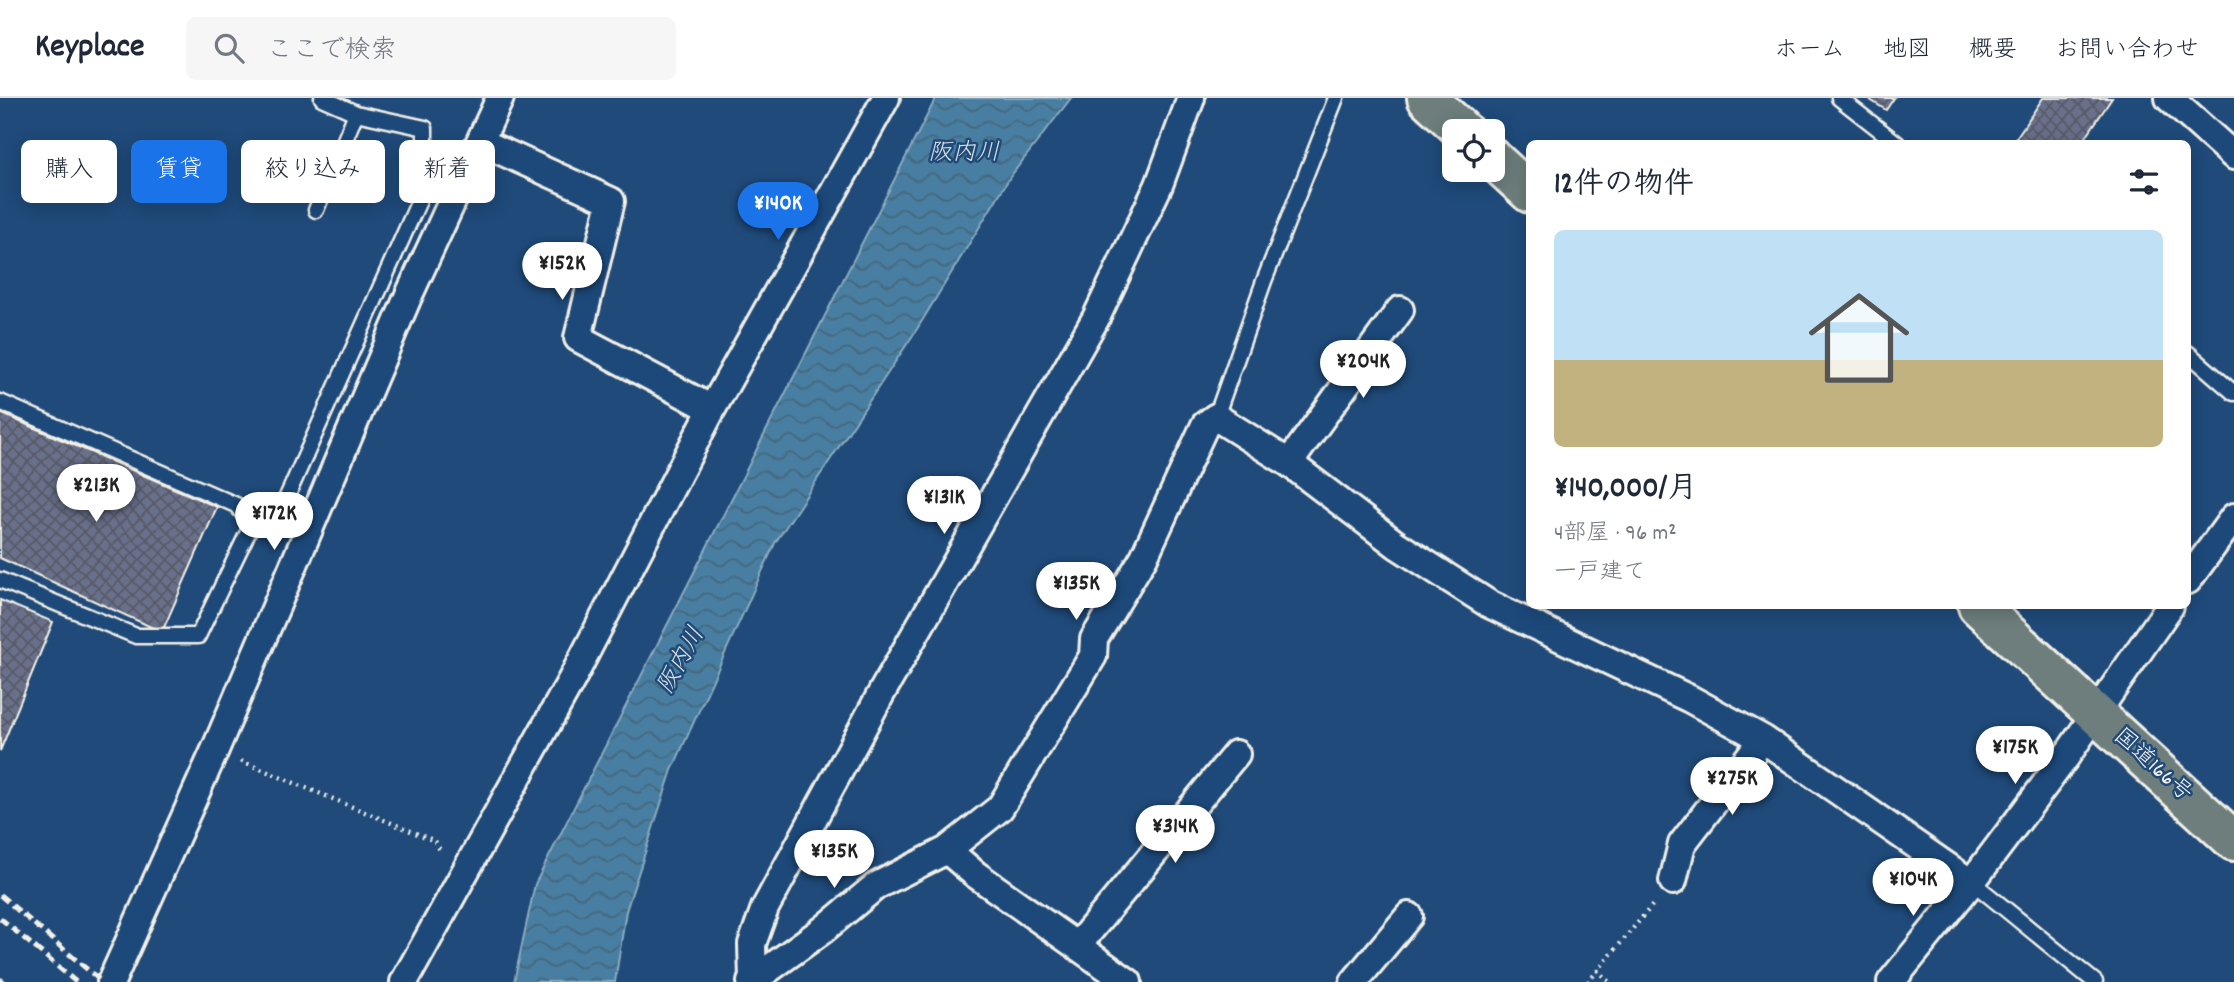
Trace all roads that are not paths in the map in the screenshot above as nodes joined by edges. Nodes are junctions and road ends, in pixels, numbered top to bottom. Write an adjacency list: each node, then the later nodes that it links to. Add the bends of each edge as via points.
1 (322, 98): 9 (lane)
2 (500, 98): 11 (street)
3 (886, 98): 23 (street)
4 (1191, 98): 42 (street, via 1158,185 1096,318 882,692 765,908 752,944)
5 (1336, 98): 24 (lane)
6 (1427, 98): 10 (highway)
7 (1839, 98): 12 (lane)
8 (2169, 98): 14 (street)
9 (356, 113): 18 (lane); 27 (lane, via 425,128 425,171 418,203 282,508)
10 (1450, 119)
11 (482, 140)
12 (1893, 140)
13 (495, 148): 23 (street, via 611,201 578,338)
14 (2234, 156)
15 (1505, 170): 16 (highway)
16 (1526, 189)
17 (452, 203): 43 (street)
18 (316, 211)
19 (1400, 310): 25 (street)
20 (2191, 356): 21 (lane)
21 (2234, 393)
22 (0, 402): 27 (lane, via 236,505)
23 (712, 409): 44 (street, via 572,679)
24 (1216, 417): 25 (street); 36 (street, via 1205,425 1144,557 1094,639 1093,656 1000,808)
25 (1289, 463): 33 (street, via 1397,545 1489,604 1690,699)
26 (2234, 517): 28 (street)
27 (252, 524): 29 (lane, via 198,636 136,636)
28 (2191, 576)
29 (0, 580)
30 (1981, 609): 32 (highway, 国道166号)
31 (2168, 609): 32 (street)
32 (2095, 713): 35 (highway, 国道166号); 38 (street)
33 (1763, 739): 37 (street, via 1682,844); 38 (street)
34 (1236, 754): 40 (street)
35 (2234, 841)
36 (947, 850): 40 (street); 42 (street, via 876,886)
37 (1673, 881)
38 (1971, 883): 46 (street); 47 (lane)
39 (1409, 916): 45 (street)
40 (1077, 946): 41 (street)
41 (1117, 979)
42 (752, 981)
43 (111, 982)
44 (404, 982)
45 (1354, 982)
46 (1891, 982)
47 (2095, 982)

